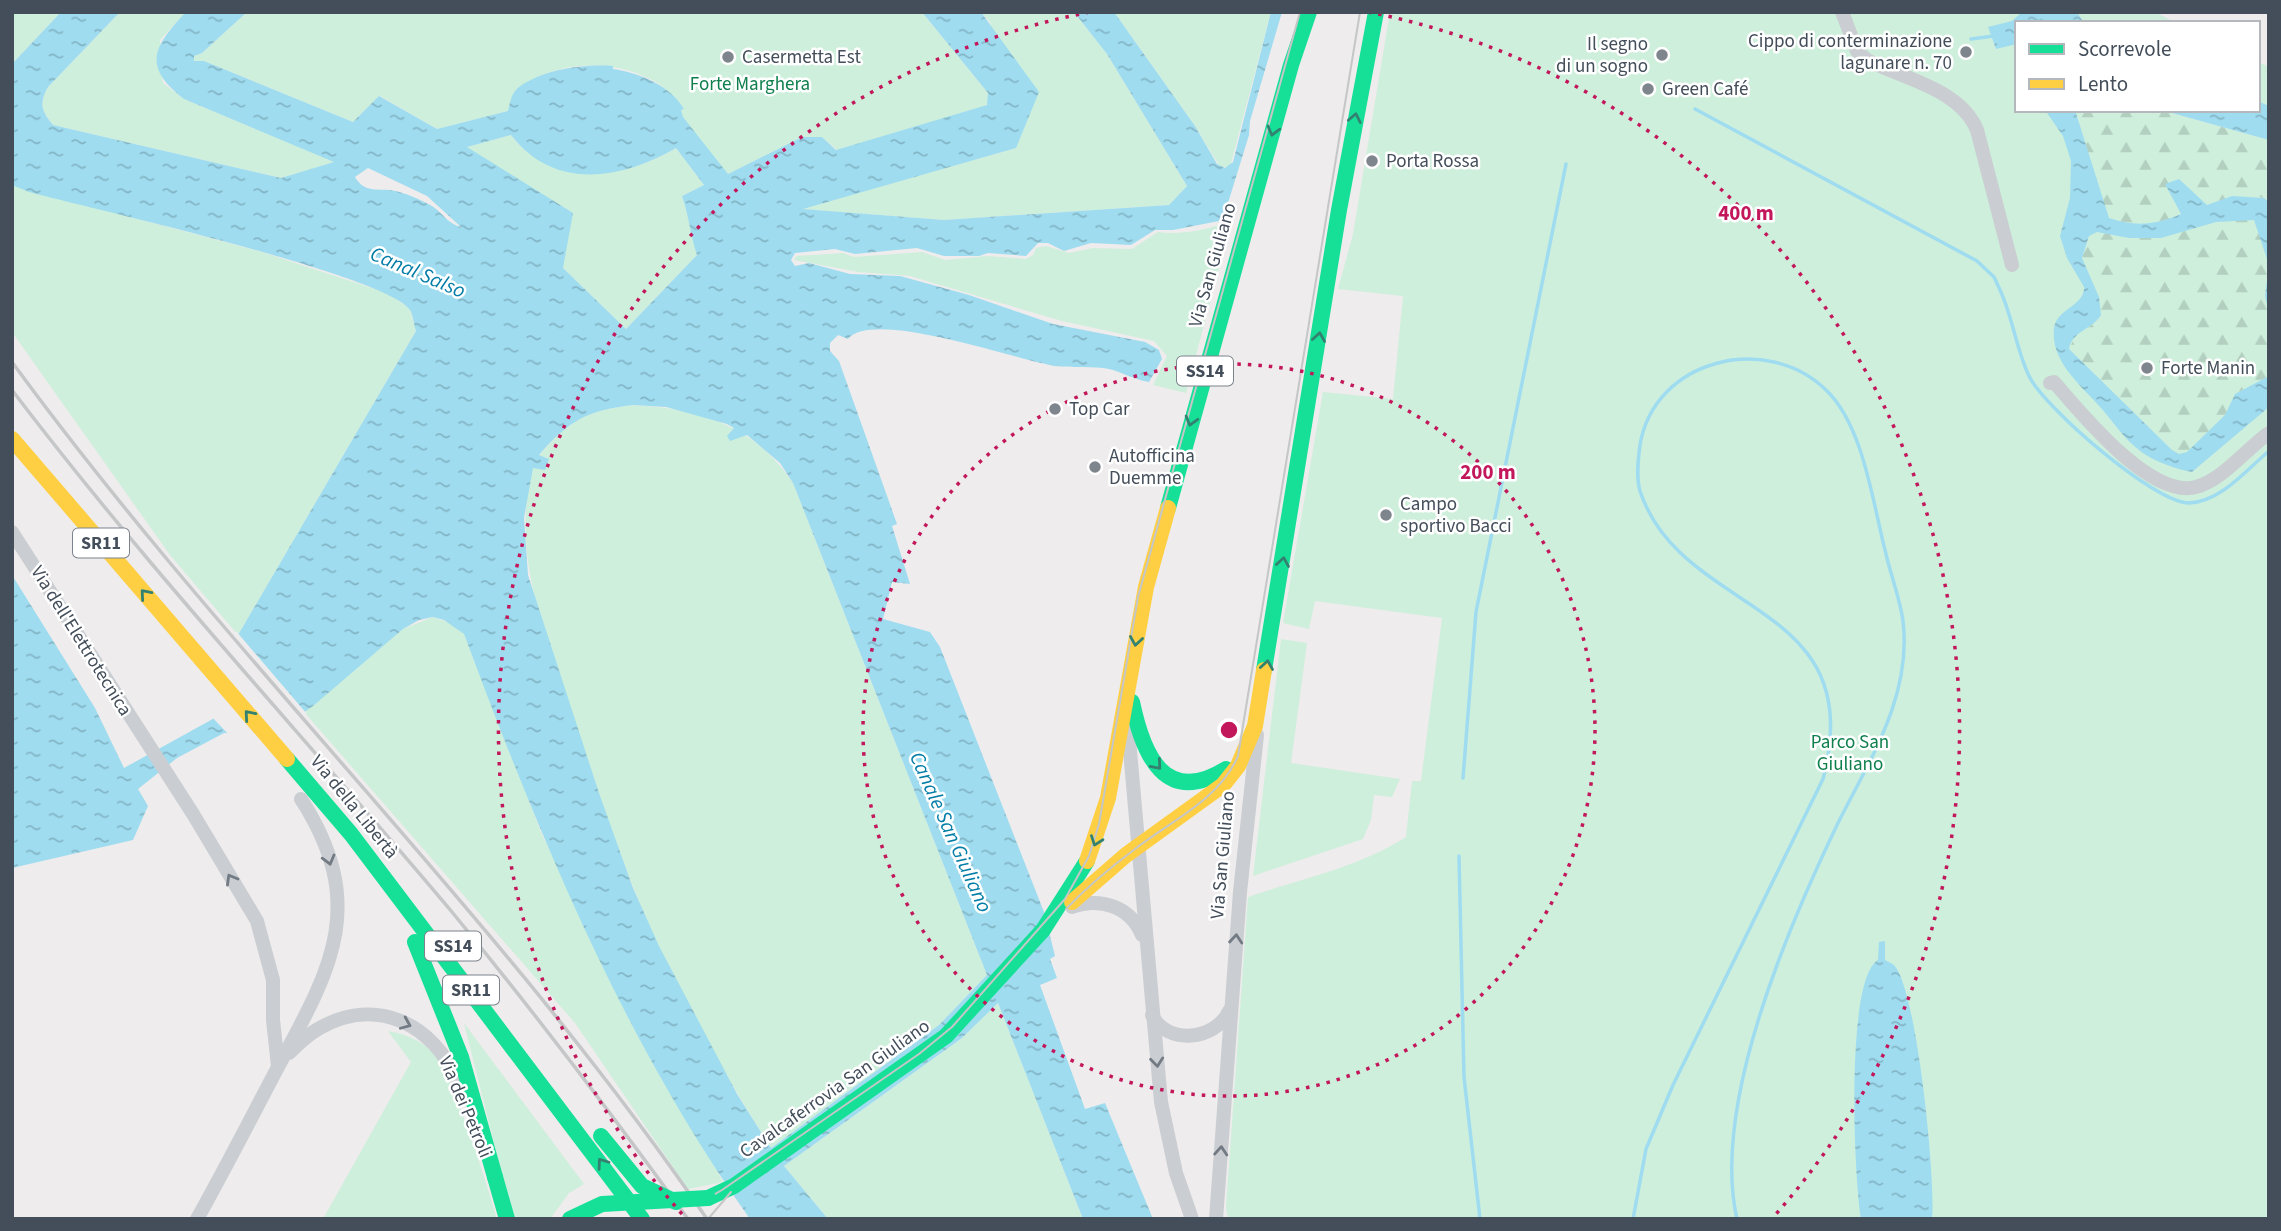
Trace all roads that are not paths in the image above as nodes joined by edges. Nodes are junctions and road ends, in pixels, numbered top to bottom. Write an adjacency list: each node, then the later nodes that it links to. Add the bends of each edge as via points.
1 (1302, 12): 5 (street)
2 (1309, 12): 5 (main road, Via San Giuliano / SS14)
3 (1376, 12): 14 (main road, Via San Giuliano / SS14, one-way to 3, via 1339,210)
4 (1842, 12): 6 (street, via 1857,51 1867,60 1954,99 1968,112 1977,130)
5 (1291, 65): 13 (main road, Via San Giuliano / SS14, one-way to 13, via 1146,587)
6 (2012, 265)
7 (2050, 383): 8 (street, via 2140,468 2180,489 2205,483)
8 (2269, 433)
9 (12, 439): 12 (main road, Via della Libertà / SR11, one-way to 9)
10 (12, 461): 12 (main road, Via della Libertà / SR11)
11 (12, 532): 27 (street, Via dell'Elettrotecnica, one-way to 11, via 273,980 257,921)
12 (184, 652): 16 (main road, Via della Libertà / SR11)
13 (1129, 687): 15 (main road, SS14, one-way to 15, via 1141,741 1153,764 1172,779 1187,784 1210,780); 18 (street, Via San Giuliano, via 1128,756); 20 (main road, Via San Giuliano / SS14, one-way to 20, via 1095,844)
14 (1260, 708): 15 (main road, Via San Giuliano / SS14); 23 (street, Via San Giuliano, one-way to 14)
15 (1247, 747): 18 (main road, Via San Giuliano / SS14, via 1223,785)
16 (288, 772): 17 (main road, Via della Libertà / SR11); 28 (main road, SS14, via 414,898); 38 (main road, Via della Libertà / SR11, one-way to 16, via 351,834)
17 (301, 799): 21 (main road, Via della Libertà / SR11); 24 (street, Via dei Petroli, one-way to 24, via 326,849 338,914 331,960)
18 (1136, 847): 19 (main road, Via San Giuliano / SS14); 22 (street, Via San Giuliano)
19 (1064, 910): 20 (main road, Via San Giuliano / SS14); 22 (street, Via San Giuliano, via 1092,902 1114,906 1134,921)
20 (1047, 925): 31 (main road, Cavalcaferrovia San Giuliano, via 941,1041)
21 (415, 942): 30 (main road, SS14, via 468,1072); 37 (main road, Via della Libertà / SR11)
22 (1145, 944): 25 (street, Via San Giuliano)
23 (1231, 1007): 25 (street, via 1216,1028 1192,1037 1166,1029); 40 (street, Via San Giuliano, one-way to 23)
24 (306, 1013): 26 (street); 27 (street, Via dei Petroli)
25 (1151, 1013): 39 (street, Via San Giuliano, one-way to 39, via 1168,1142)
26 (320, 1027): 27 (street, Via dei Petroli); 30 (street, Via dei Petroli, one-way to 30, via 376,1016 408,1023 433,1041 453,1070)
27 (280, 1062): 34 (street, Via dei Petroli)
28 (544, 1062)
29 (597, 1130): 32 (main road, bridge, via 640,1185)
30 (495, 1177): 35 (main road, SS14)
31 (734, 1186): 32 (main road, Cavalcaferrovia San Giuliano, bridge, via 708,1198); 33 (main road, Cavalcaferrovia San Giuliano)
32 (676, 1202): 36 (main road, Cavalcaferrovia San Giuliano, bridge, via 598,1204)
33 (710, 1212)
34 (197, 1219)
35 (507, 1219)
36 (570, 1219)
37 (622, 1219)
38 (642, 1219)
39 (1192, 1219)
40 (1216, 1219)

